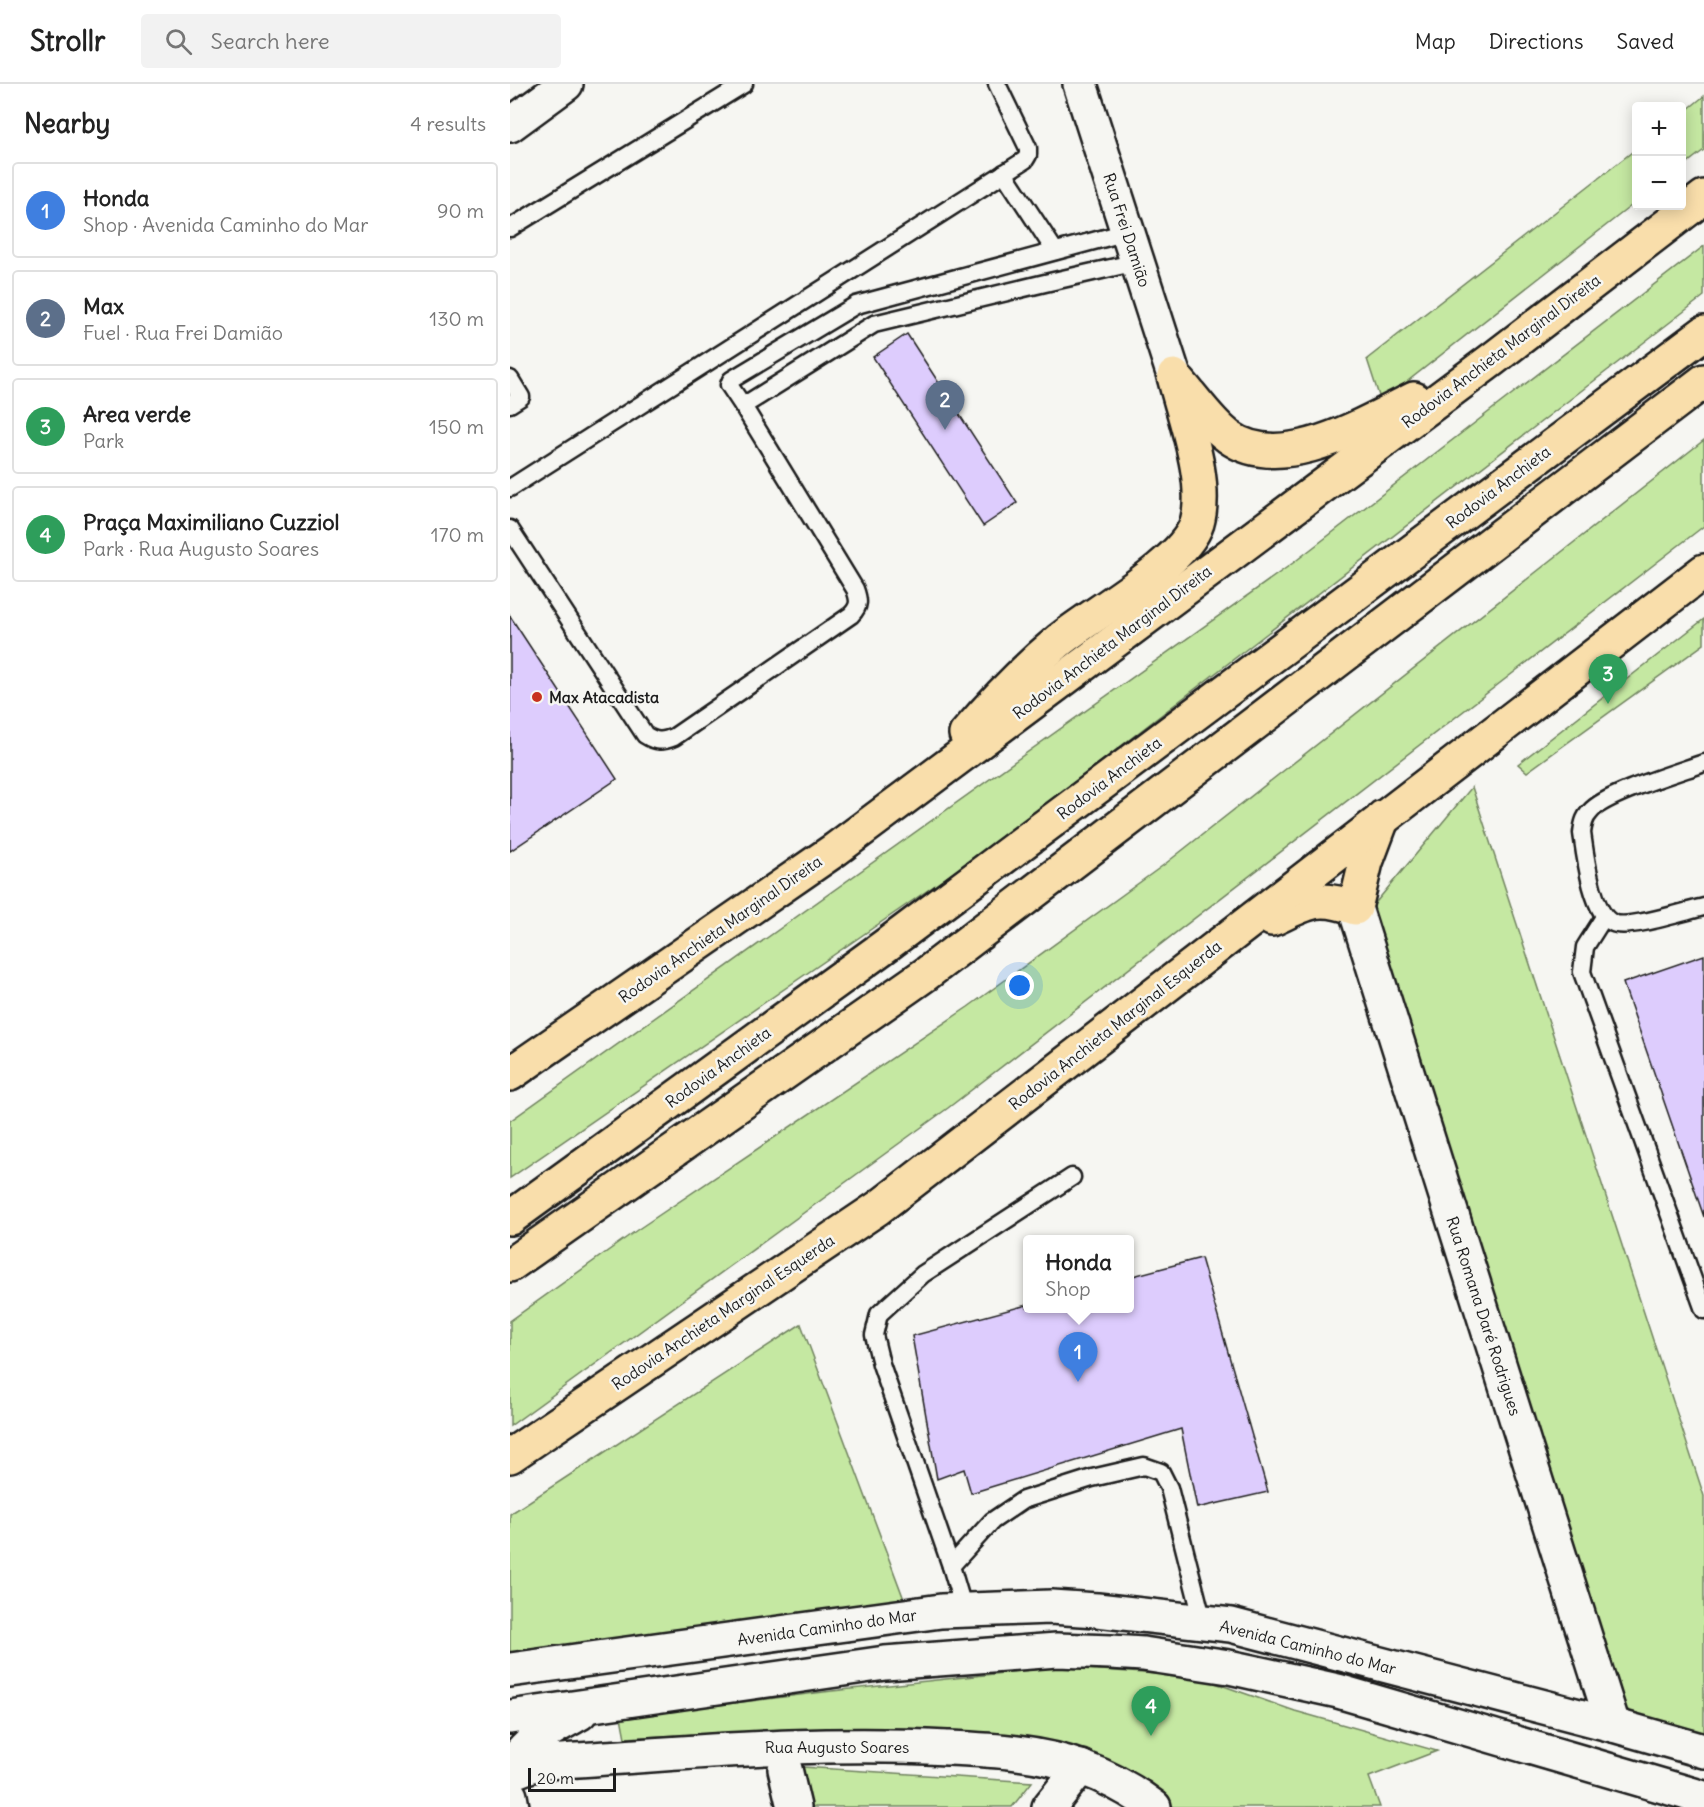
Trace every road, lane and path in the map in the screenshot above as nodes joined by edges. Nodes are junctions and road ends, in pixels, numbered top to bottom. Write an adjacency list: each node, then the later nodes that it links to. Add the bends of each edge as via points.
1 (566, 84): 5 (street)
2 (744, 84): 8 (lane)
3 (997, 84): 6 (lane, via 1028,148 1025,160)
4 (1080, 84): 9 (street, Rua Frei Damião)
5 (510, 125)
6 (1004, 173): 10 (lane); 13 (lane)
7 (1704, 197): 14 (highway, Rodovia Anchieta Marginal Direita)
8 (510, 228)
9 (1127, 232): 10 (lane); 11 (street, Rua Frei Damião)
10 (1055, 251): 17 (lane, via 856,305)
11 (1137, 262): 15 (street, Rua Frei Damião); 20 (lane, via 874,324)
12 (1704, 333): 33 (highway, Rodovia Anchieta, via 885,946)
13 (717, 356): 17 (lane); 21 (lane)
14 (1493, 359): 15 (highway, via 1347,433 1281,451 1255,449 1230,438); 25 (highway, Rodovia Anchieta Marginal Direita)
15 (1174, 376): 25 (highway, via 1200,478 1197,524 1186,543 1170,561 1060,640 1006,688)
16 (510, 379): 19 (lane, via 521,397)
17 (731, 380): 20 (lane, via 729,385)
18 (1704, 381): 34 (highway, via 926,974)
19 (510, 404)
20 (743, 406): 22 (lane, via 855,589 858,608 674,737 664,742 645,735)
21 (510, 488)
22 (510, 529)
23 (1704, 571): 26 (highway, Rodovia Anchieta Marginal Esquerda)
24 (1704, 763): 29 (lane, via 1606,799 1583,822 1584,847 1596,900)
25 (920, 785): 31 (highway, Rodovia Anchieta Marginal Direita, via 836,849)
26 (1383, 817): 28 (highway, via 1366,862); 30 (highway, Rodovia Anchieta Marginal Esquerda)
27 (1704, 907): 29 (lane, via 1628,926 1614,924)
28 (1355, 908): 30 (highway, via 1321,900); 43 (street, Rua Romana Daré Rodrigues)
29 (1604, 917): 35 (lane, via 1585,947 1582,972)
30 (1229, 937): 36 (highway, Rodovia Anchieta Marginal Esquerda, via 878,1208)
31 (510, 1074)
32 (1072, 1178): 37 (lane, via 923,1274 879,1314 874,1335 881,1364)
33 (510, 1218)
34 (510, 1265)
35 (1704, 1310)
36 (510, 1456)
37 (951, 1566): 38 (lane); 39 (lane, via 992,1521 1023,1500 1144,1466 1161,1472 1169,1488)
38 (964, 1610): 39 (street, Avenida Caminho do Mar, via 1051,1607); 40 (street, Avenida Caminho do Mar)
39 (1203, 1622): 43 (street, Avenida Caminho do Mar, via 1231,1625)
40 (510, 1671)
41 (597, 1704): 42 (street); 47 (street, via 533,1741); 49 (street, via 885,1663 1057,1650 1143,1654 1229,1667 1338,1691)
42 (510, 1717)
43 (1613, 1725): 44 (street, Avenida Caminho do Mar)
44 (1704, 1751)
45 (1081, 1767): 47 (street, Rua Augusto Soares, via 974,1749 836,1744 546,1762); 52 (street); 53 (street, Rua Augusto Soares, via 1111,1780)
46 (785, 1769): 51 (street)
47 (510, 1773)
48 (510, 1796): 50 (street)
49 (1704, 1798)
50 (512, 1807)
51 (794, 1807)
52 (1049, 1807)
53 (1154, 1807)

